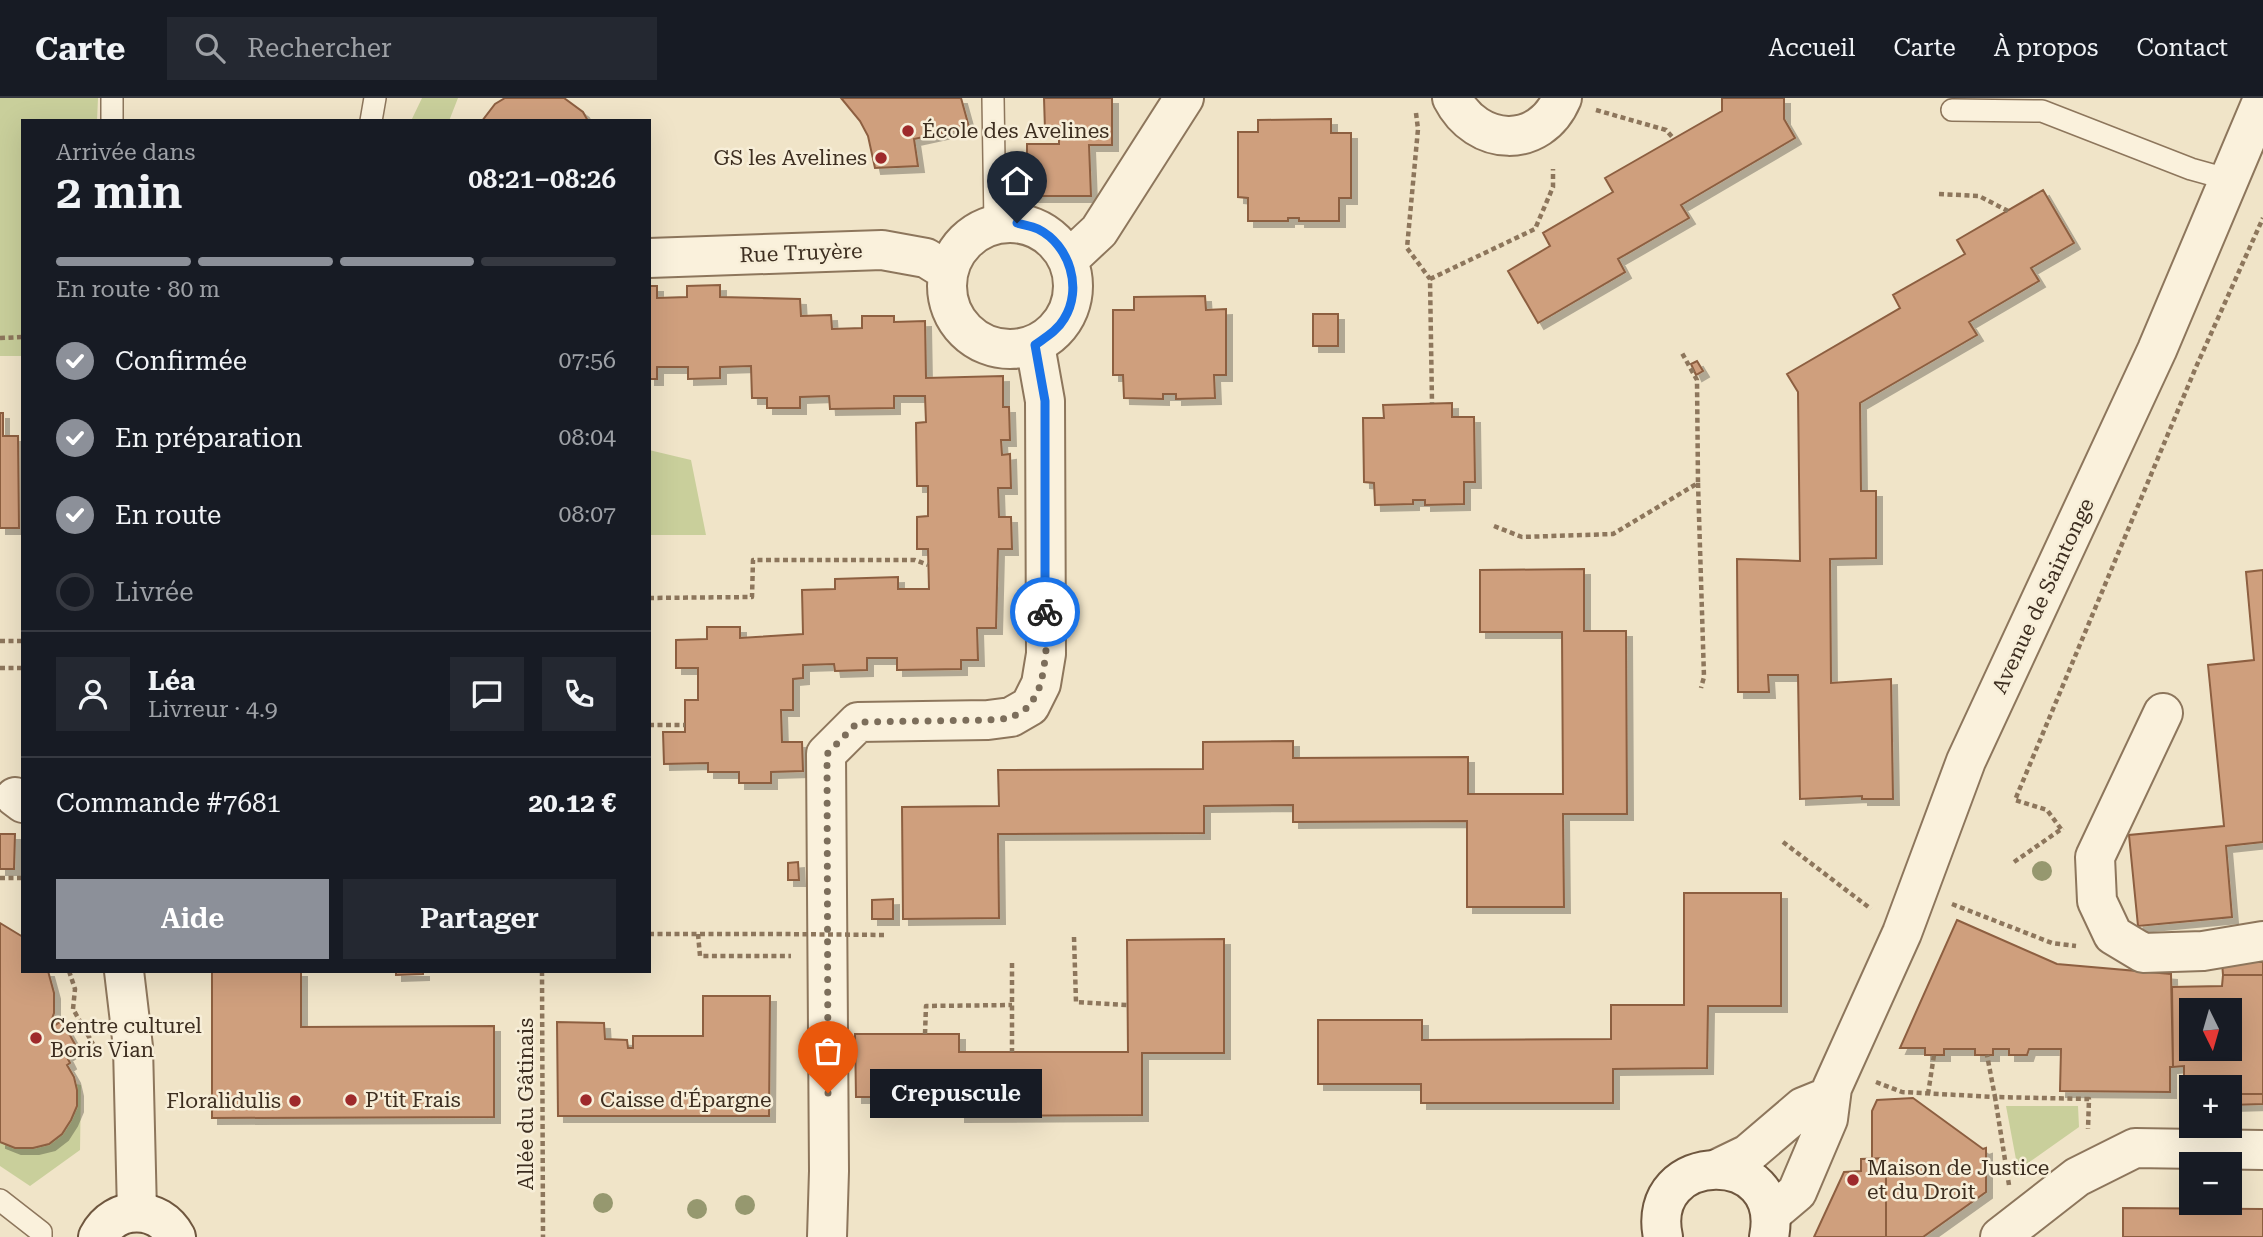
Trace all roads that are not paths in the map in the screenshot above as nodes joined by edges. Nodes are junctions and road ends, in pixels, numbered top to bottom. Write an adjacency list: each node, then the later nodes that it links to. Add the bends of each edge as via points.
1 (112, 98): 9 (lane)
2 (375, 98): 10 (lane)
3 (993, 98): 12 (lane)
4 (1184, 98): 14 (street, via 1099,231)
5 (1452, 98): 6 (street, via 1475,127 1494,135 1514,136 1534,130)
6 (1562, 99)
7 (2263, 99): 11 (street, Avenue de Saintonge)
8 (1952, 110): 11 (lane, via 2042,111)
9 (112, 119)
10 (371, 119)
11 (2227, 179): 20 (street, Avenue de Saintonge, via 2157,350 1966,761 1902,933)
12 (995, 224): 14 (street, via 1017,223 1038,229); 15 (street, via 965,241)
13 (651, 258): 15 (street, Rue Truyère, via 882,250 926,258)
14 (1068, 260): 16 (street, via 1073,279 1069,309 1052,334)
15 (947, 271): 16 (street, via 946,291 961,328 995,348)
16 (1035, 345): 29 (street, via 1045,401 1046,654 1041,684 1030,706 1011,718 858,722 827,754)
17 (2163, 713): 18 (street, via 2095,857 2097,901 2113,935 2143,953)
18 (2263, 942)
19 (124, 973): 24 (street, via 133,1047)
20 (1830, 1096): 22 (street, via 1803,1107 1748,1154); 25 (street, Avenue de Saintonge, via 1828,1119 1797,1192)
21 (2263, 1150): 31 (street, via 2135,1148 2077,1177)
22 (1719, 1168): 25 (street, via 1753,1181 1765,1196); 30 (street, via 1700,1170 1671,1191 1663,1208)
23 (0, 1199): 26 (lane, via 41,1232)
24 (137, 1212): 27 (street, via 114,1218); 28 (street, via 162,1219)
25 (1770, 1225)
26 (41, 1237)
27 (98, 1237)
28 (176, 1237)
29 (827, 1237)
30 (1663, 1237)
31 (2000, 1237)

